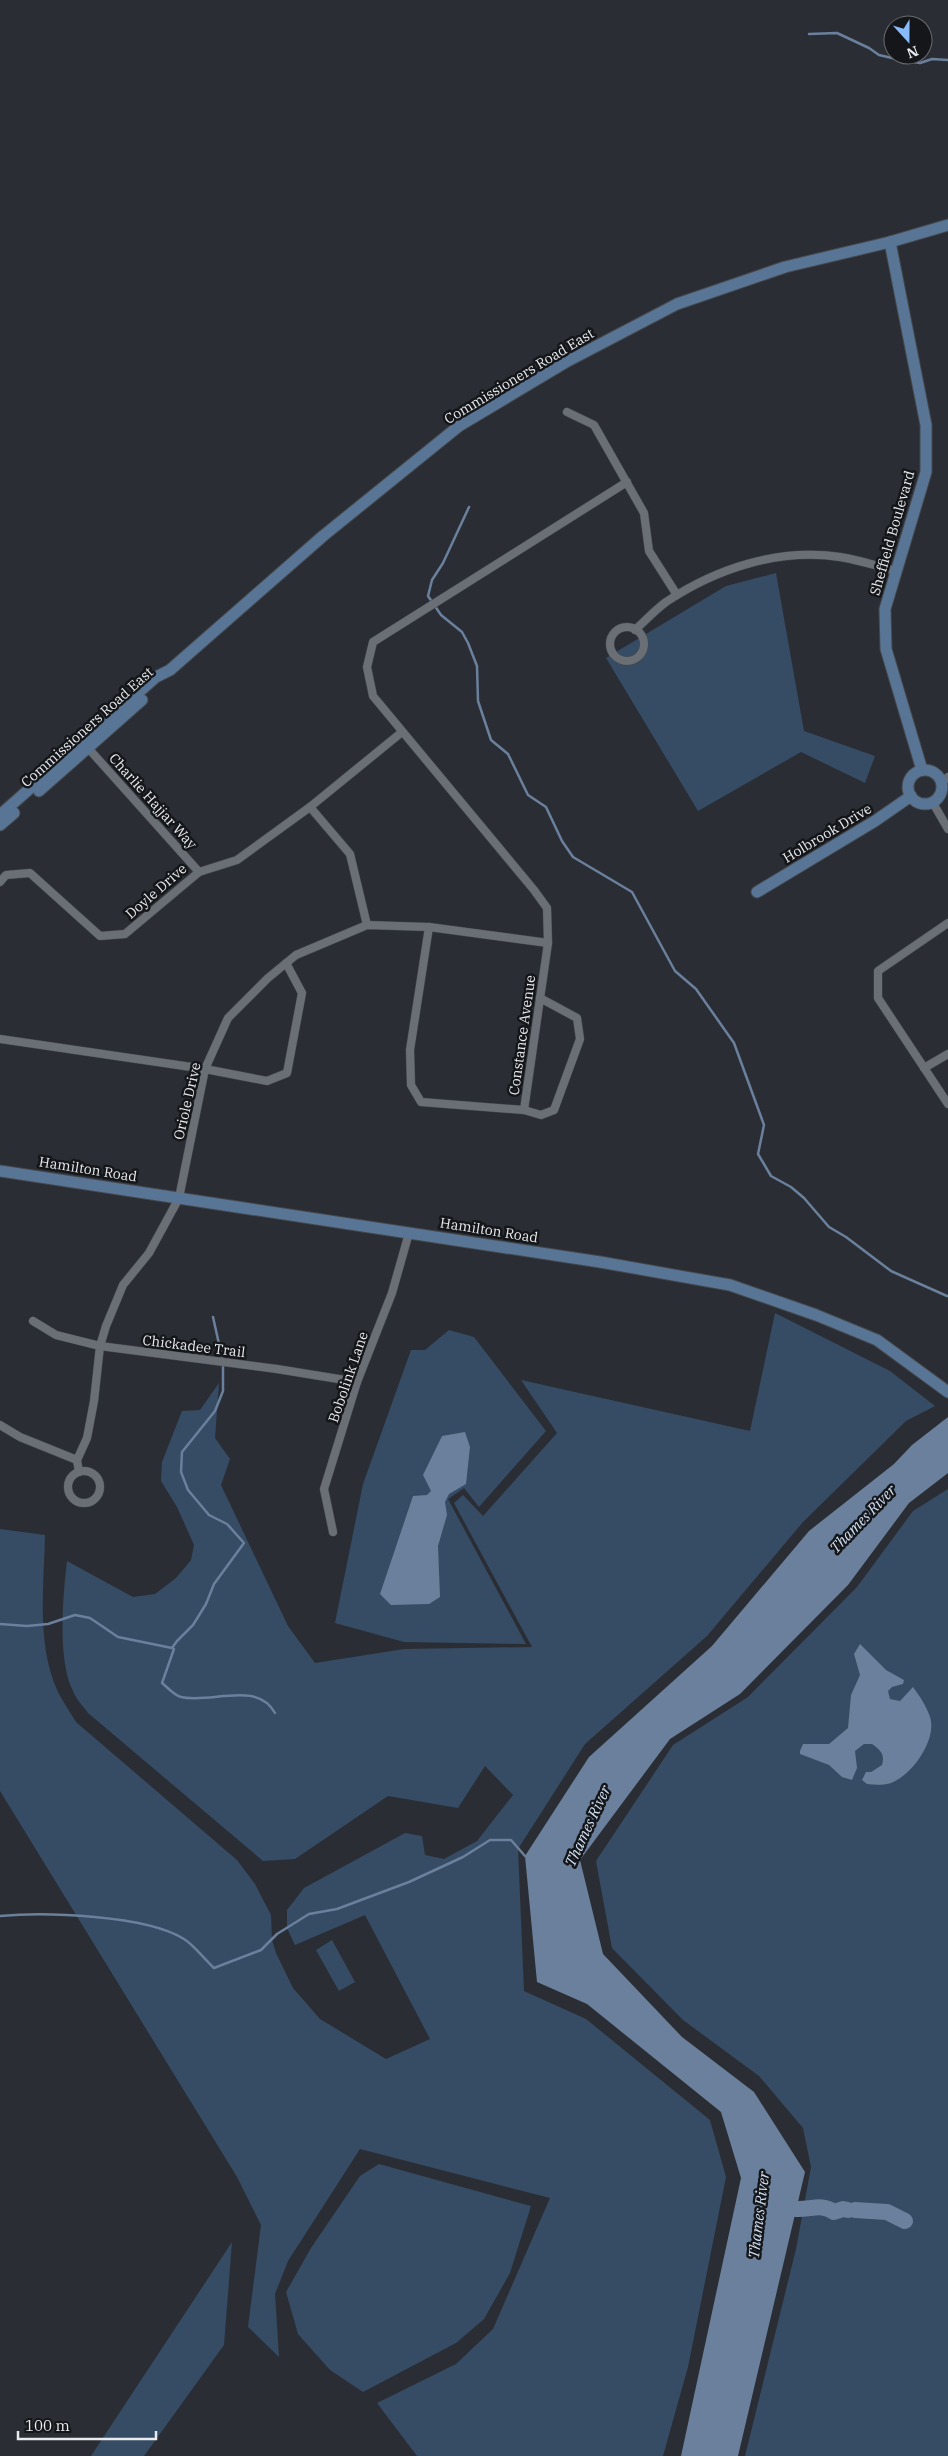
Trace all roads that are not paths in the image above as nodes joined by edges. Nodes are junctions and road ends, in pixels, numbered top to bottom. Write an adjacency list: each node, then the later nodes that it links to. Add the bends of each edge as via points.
1 (948, 225): 2 (main road, Commissioners Road East)
2 (890, 242): 5 (main road, Sheffield Boulevard, via 926,429 926,472); 8 (main road, Commissioners Road East, via 785,267 677,304 550,372 459,426 322,536)
3 (568, 412): 4 (street, via 594,425)
4 (626, 482): 6 (street, via 644,513 649,551); 9 (street, Constance Avenue, via 373,642 367,667 373,696)
5 (896, 571): 6 (street, via 842,557 791,555 736,566); 11 (main road, Sheffield Boulevard, via 885,609 886,649)
6 (677, 595): 7 (street)
7 (635, 630): 7 (street, via 622,628 613,635 610,646 620,659 631,661 643,650 643,639)
8 (170, 670): 10 (main road, Commissioners Road East, via 161,683); 16 (main road, Commissioners Road East, via 156,678)
9 (402, 732): 15 (street, Doyle Drive); 25 (street, Constance Avenue, via 534,890 546,908)
10 (88, 748): 17 (main road, Commissioners Road East); 19 (street, Charlie Hajjar Way)
11 (922, 770): 12 (main road); 13 (main road, via 908,782)
12 (945, 779): 14 (main road, via 940,796)
13 (911, 796): 14 (main road, via 923,804); 21 (main road, Holbrook Drive, via 875,822)
14 (932, 802): 18 (street)
15 (310, 807): 19 (street, Doyle Drive, via 237,860); 23 (street, via 350,854)
16 (0, 815)
17 (0, 825)
18 (948, 830)
19 (199, 872): 20 (street, Doyle Drive, via 125,934 100,936 30,873 6,875)
20 (0, 882)
21 (757, 892)
22 (948, 923): 30 (street, via 878,971 878,998)
23 (367, 924): 24 (street, Oriole Drive); 26 (street, Oriole Drive, via 296,955)
24 (429, 927): 25 (street, Oriole Drive); 33 (street, Constance Avenue, via 410,1050 411,1085 421,1102)
25 (548, 943): 27 (street, Constance Avenue)
26 (286, 964): 31 (street, Oriole Drive, via 228,1018); 31 (street, via 302,993 287,1073 267,1081)
27 (540, 998): 33 (street, Constance Avenue); 33 (street, via 577,1018 580,1039 554,1110 541,1115)
28 (0, 1039): 31 (street)
29 (948, 1054): 30 (street)
30 (924, 1068): 32 (street)
31 (206, 1069): 35 (street, Oriole Drive)
32 (948, 1104)
33 (524, 1110)
34 (0, 1171): 35 (main road, Hamilton Road)
35 (179, 1198): 36 (main road, Hamilton Road); 38 (street, Oriole Drive, via 149,1253 123,1285)
36 (409, 1233): 39 (street, Bobolink Lane, via 392,1294); 40 (main road, Hamilton Road, via 730,1285 877,1340)
37 (33, 1321): 38 (street, Chickadee Trail, via 56,1336)
38 (100, 1346): 39 (street, Chickadee Trail); 42 (street, Oriole Drive, via 87,1438)
39 (357, 1382): 44 (street, Bobolink Lane, via 324,1489)
40 (948, 1392)
41 (0, 1425): 42 (street, via 20,1437)
42 (77, 1460): 43 (street)
43 (79, 1472): 43 (street, via 94,1474 100,1482 99,1492 89,1502 78,1502 70,1494 68,1484)
44 (333, 1532)

